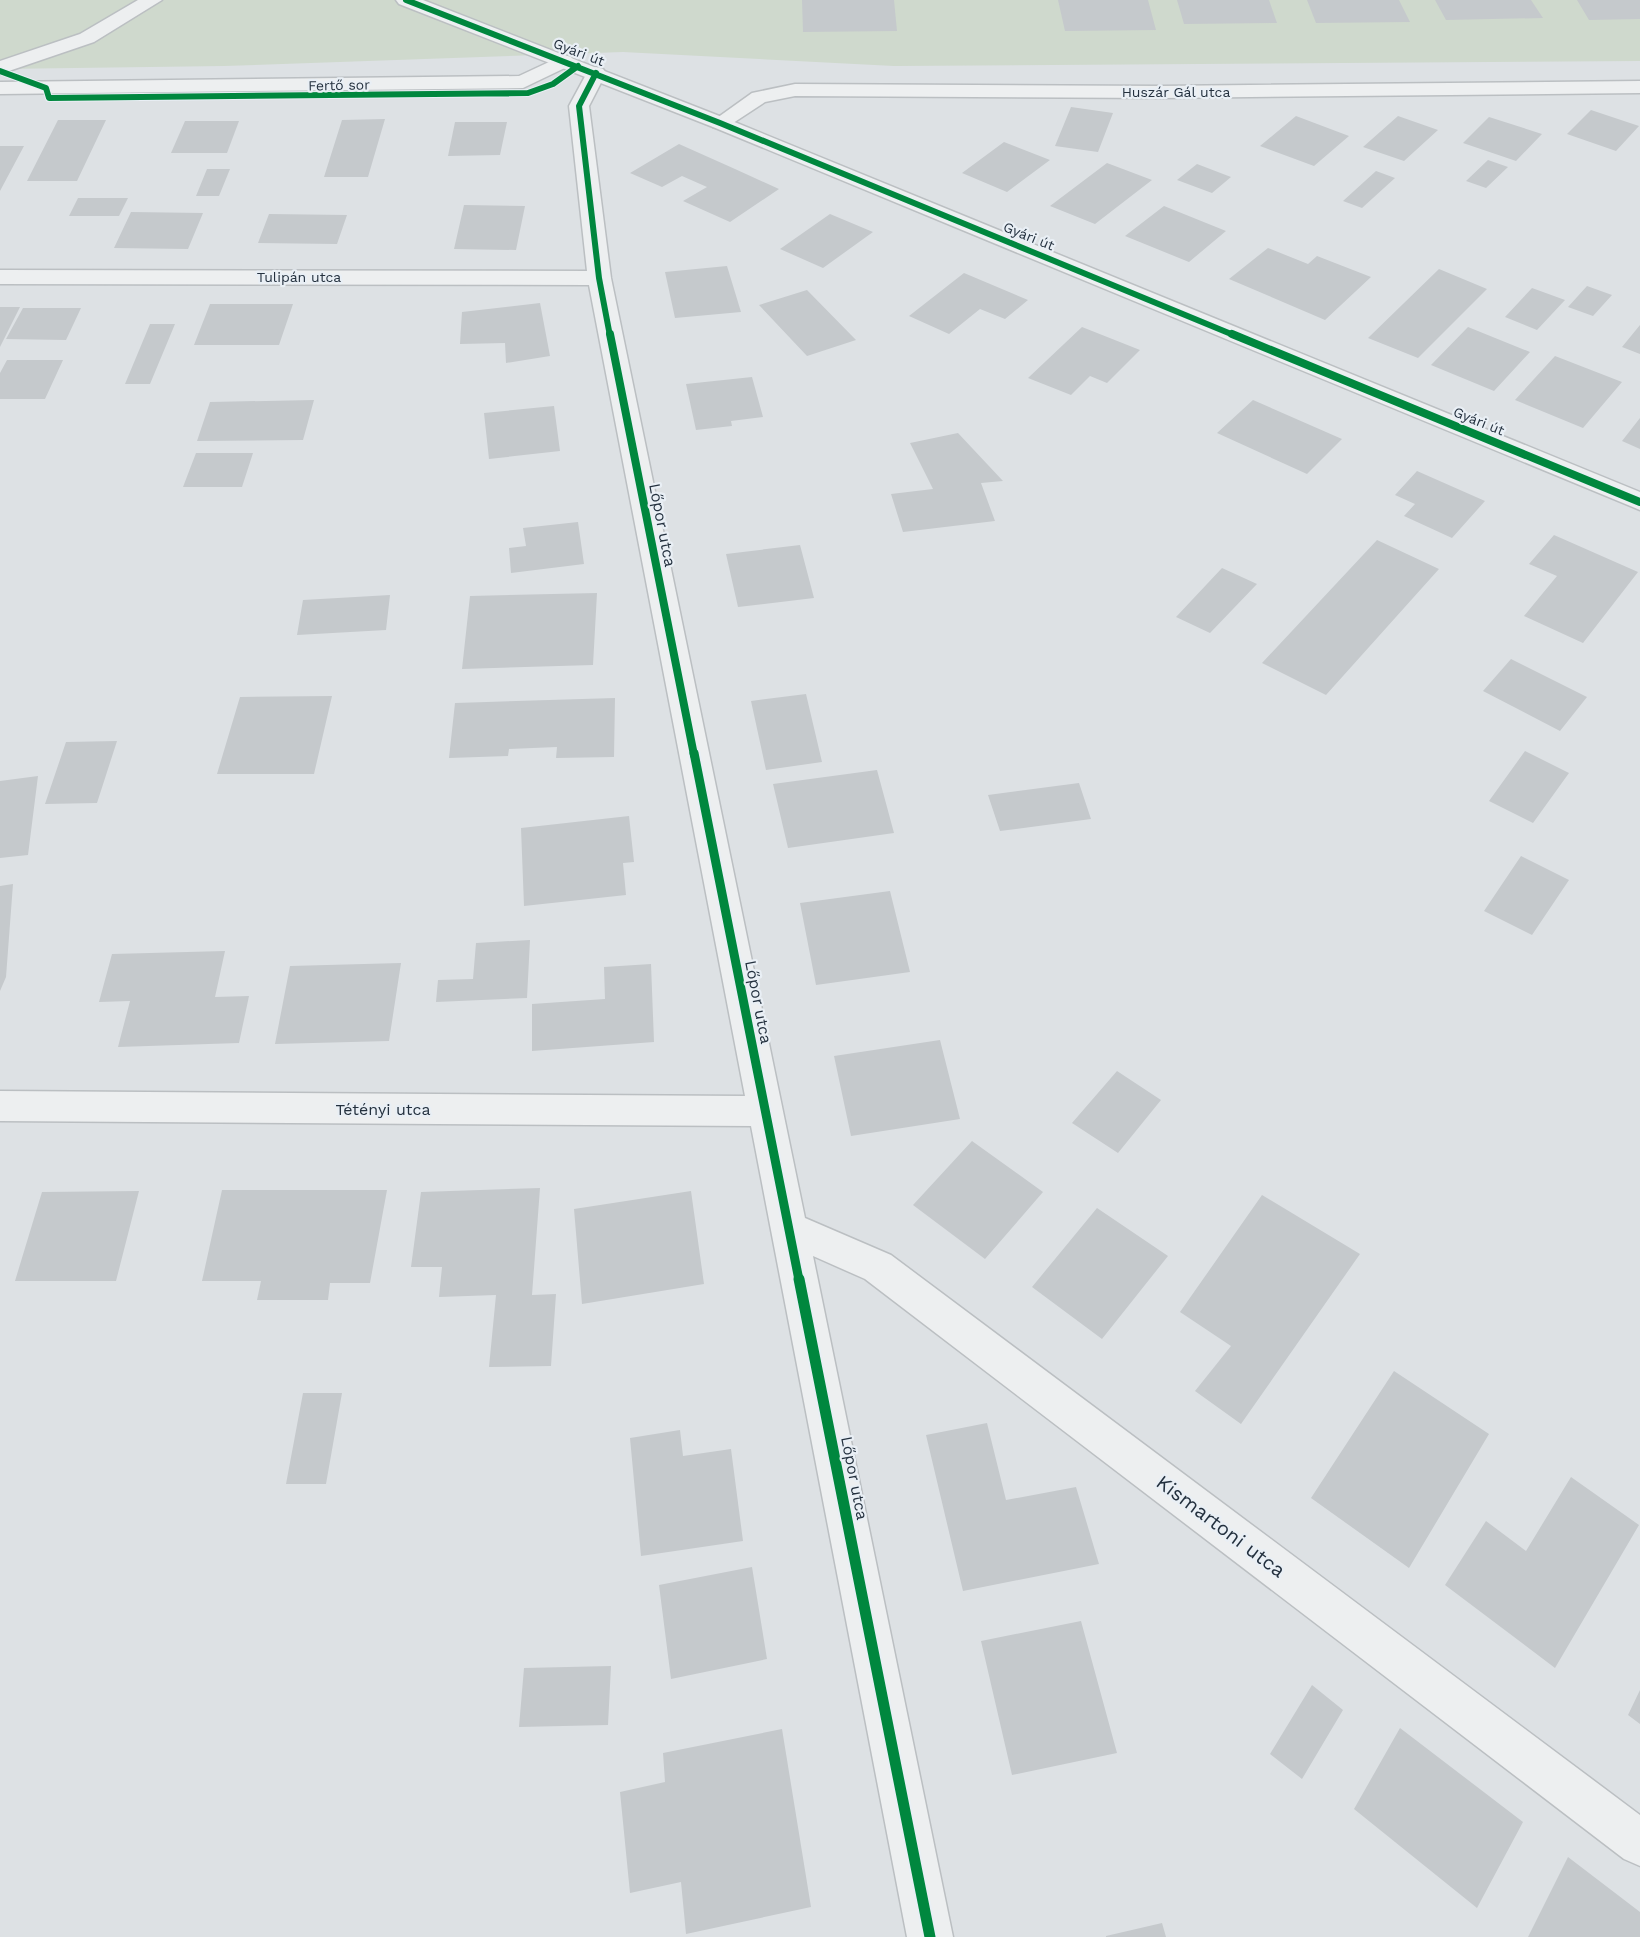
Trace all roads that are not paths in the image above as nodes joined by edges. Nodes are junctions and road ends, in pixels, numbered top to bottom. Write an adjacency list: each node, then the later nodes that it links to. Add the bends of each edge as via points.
1 (152, 0): 4 (street, via 87,38)
2 (406, 0): 3 (street, Gyári út)
3 (564, 61): 5 (street, Gyári út); 7 (street, Fertő sor, via 523,82)
4 (0, 68)
5 (596, 73): 8 (street, Gyári út); 10 (street, Lőpor utca, via 579,106)
6 (1640, 87): 8 (street, Huszár Gál utca, via 1162,92 795,90 759,97)
7 (0, 88)
8 (720, 123): 11 (street, Gyári út)
9 (0, 277): 10 (street, Tulipán utca)
10 (599, 278): 13 (street, Lőpor utca)
11 (1640, 502)
12 (0, 1106): 13 (street, Tétényi utca)
13 (765, 1111): 14 (street, Lőpor utca)
14 (790, 1229): 15 (street, Kismartoni utca, via 878,1267); 16 (street, Lőpor utca)
15 (1640, 1843)
16 (930, 1937)

